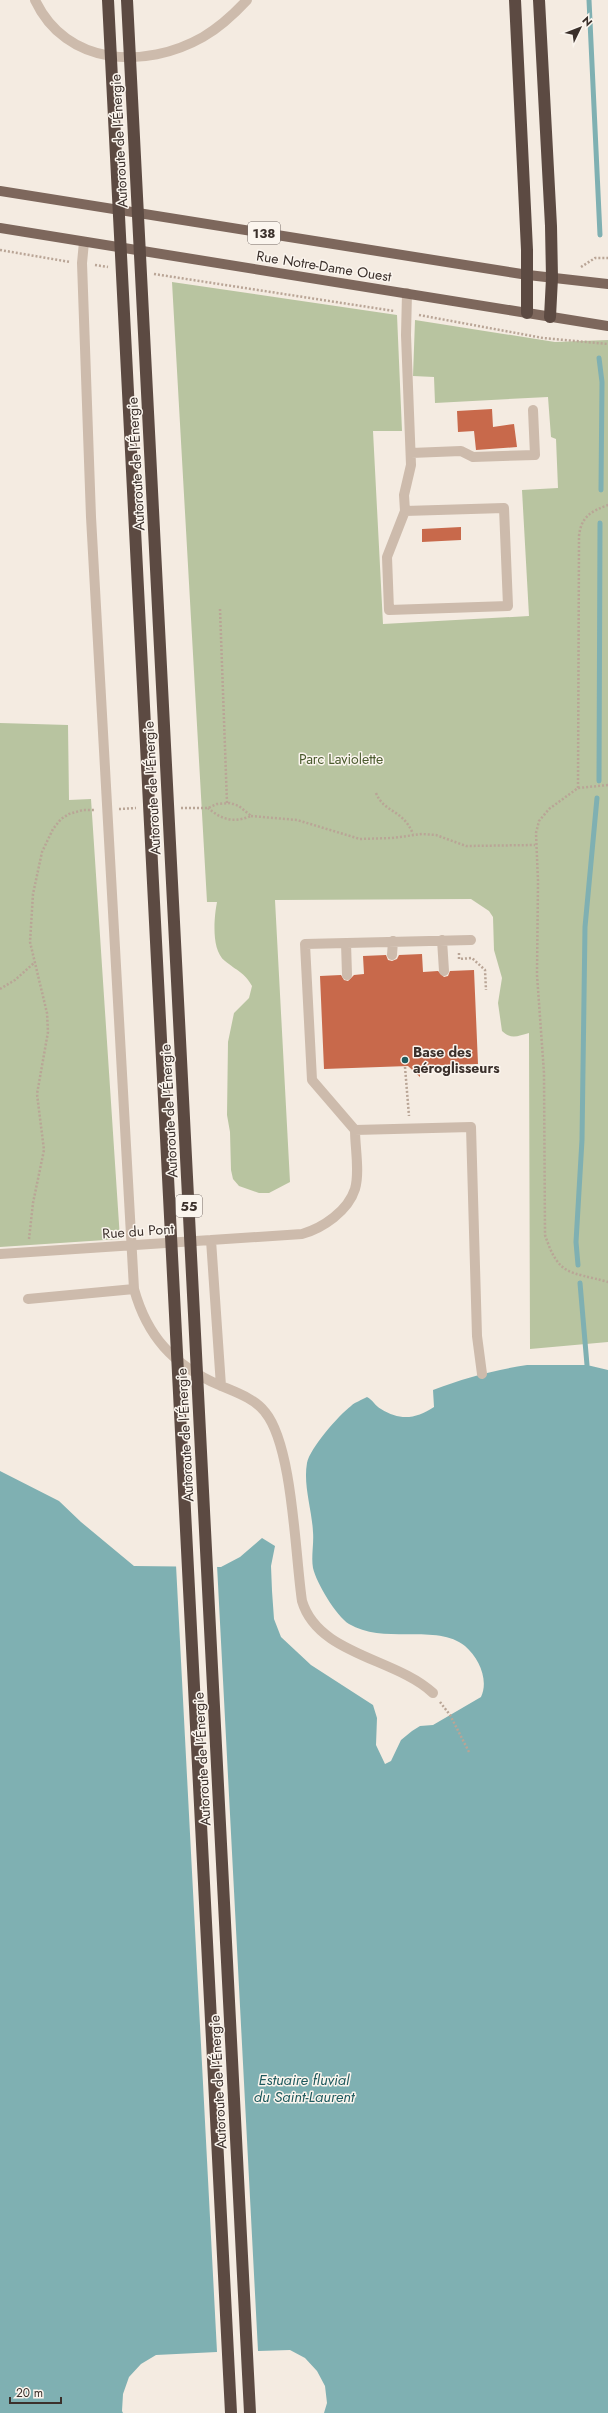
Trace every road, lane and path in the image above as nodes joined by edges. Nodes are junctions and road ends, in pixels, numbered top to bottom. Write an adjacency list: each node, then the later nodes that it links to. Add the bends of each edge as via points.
1 (35, 0): 4 (street, via 46,18 69,40 95,54 119,57 154,53 193,42 220,26)
2 (108, 0): 68 (highway, Autoroute de l'Énergie / 55, bridge)
3 (127, 0): 69 (highway, Autoroute de l'Énergie / 55, bridge)
4 (248, 0)
5 (515, 0): 17 (highway)
6 (539, 0): 18 (highway)
7 (0, 191): 17 (main road, Rue Notre-Dame Ouest / 138)
8 (0, 228): 9 (main road, Rue Notre-Dame Ouest)
9 (84, 242): 20 (main road, Rue Notre-Dame Ouest); 58 (street, via 82,263 91,509)
10 (0, 250): 12 (path)
11 (608, 258): 13 (path, via 595,258)
12 (69, 262)
13 (591, 262)
14 (94, 265): 15 (path)
15 (109, 268)
16 (148, 274): 21 (path)
17 (528, 275): 18 (main road, 138); 22 (highway)
18 (552, 278): 19 (main road, 138); 24 (highway)
19 (608, 284)
20 (407, 294): 22 (main road, Rue Notre-Dame Ouest); 28 (street, via 406,335)
21 (396, 312)
22 (527, 313): 24 (main road, Rue Notre-Dame Ouest)
23 (425, 316): 26 (path, via 552,339)
24 (550, 317): 25 (main road, Rue Notre-Dame Ouest)
25 (608, 326)
26 (608, 344)
27 (532, 410): 28 (street, via 535,455 473,457 461,451)
28 (411, 453): 30 (street, via 404,495)
29 (608, 506): 33 (path, via 588,514 579,536)
30 (405, 511): 30 (street, via 504,508 508,606 389,610 387,557)
31 (220, 609): 35 (path)
32 (608, 785): 33 (path)
33 (578, 788): 41 (path, via 545,812 538,825)
34 (376, 793): 40 (path, via 382,802 404,817)
35 (227, 803): 37 (path); 39 (path, via 239,806)
36 (201, 808): 37 (path)
37 (208, 808): 39 (path, via 227,820)
38 (97, 810): 48 (path, via 83,810 64,817 53,829 45,844 39,861 30,921)
39 (251, 816): 40 (path, via 297,820 360,838 392,838)
40 (413, 834): 41 (path, via 429,834 466,846)
41 (535, 845): 60 (path, via 538,881 537,975 544,1073 545,1235 553,1257 564,1270)
42 (442, 940): 43 (street); 44 (street); 49 (street)
43 (471, 940)
44 (393, 941): 45 (street); 46 (street)
45 (346, 943): 50 (street); 55 (street, via 305,944 312,1080)
46 (392, 955)
47 (459, 959): 52 (path, via 472,958 485,970)
48 (34, 963): 51 (path); 57 (path, via 47,1013 48,1032 38,1094 44,1158 33,1203)
49 (444, 971)
50 (346, 975)
51 (0, 989)
52 (486, 990)
53 (405, 1066): 54 (path)
54 (410, 1128): 55 (street); 63 (street, via 471,1127 477,1336)
55 (355, 1130): 56 (street, Rue du Pont, via 356,1182 350,1199 332,1219 313,1230)
56 (210, 1240): 58 (street, Rue du Pont); 64 (street)
57 (28, 1245)
58 (131, 1246): 59 (street, Rue du Pont); 61 (street)
59 (0, 1254)
60 (608, 1282)
61 (134, 1289): 62 (street); 64 (street, via 139,1308 167,1352 193,1371)
62 (28, 1299)
63 (482, 1374)
64 (221, 1386): 65 (street, via 255,1402 265,1411 278,1438 287,1481 302,1601 308,1617 343,1645 415,1679)
65 (433, 1693)
66 (450, 1715): 67 (path)
67 (469, 1752)
68 (231, 2413)
69 (250, 2413)

